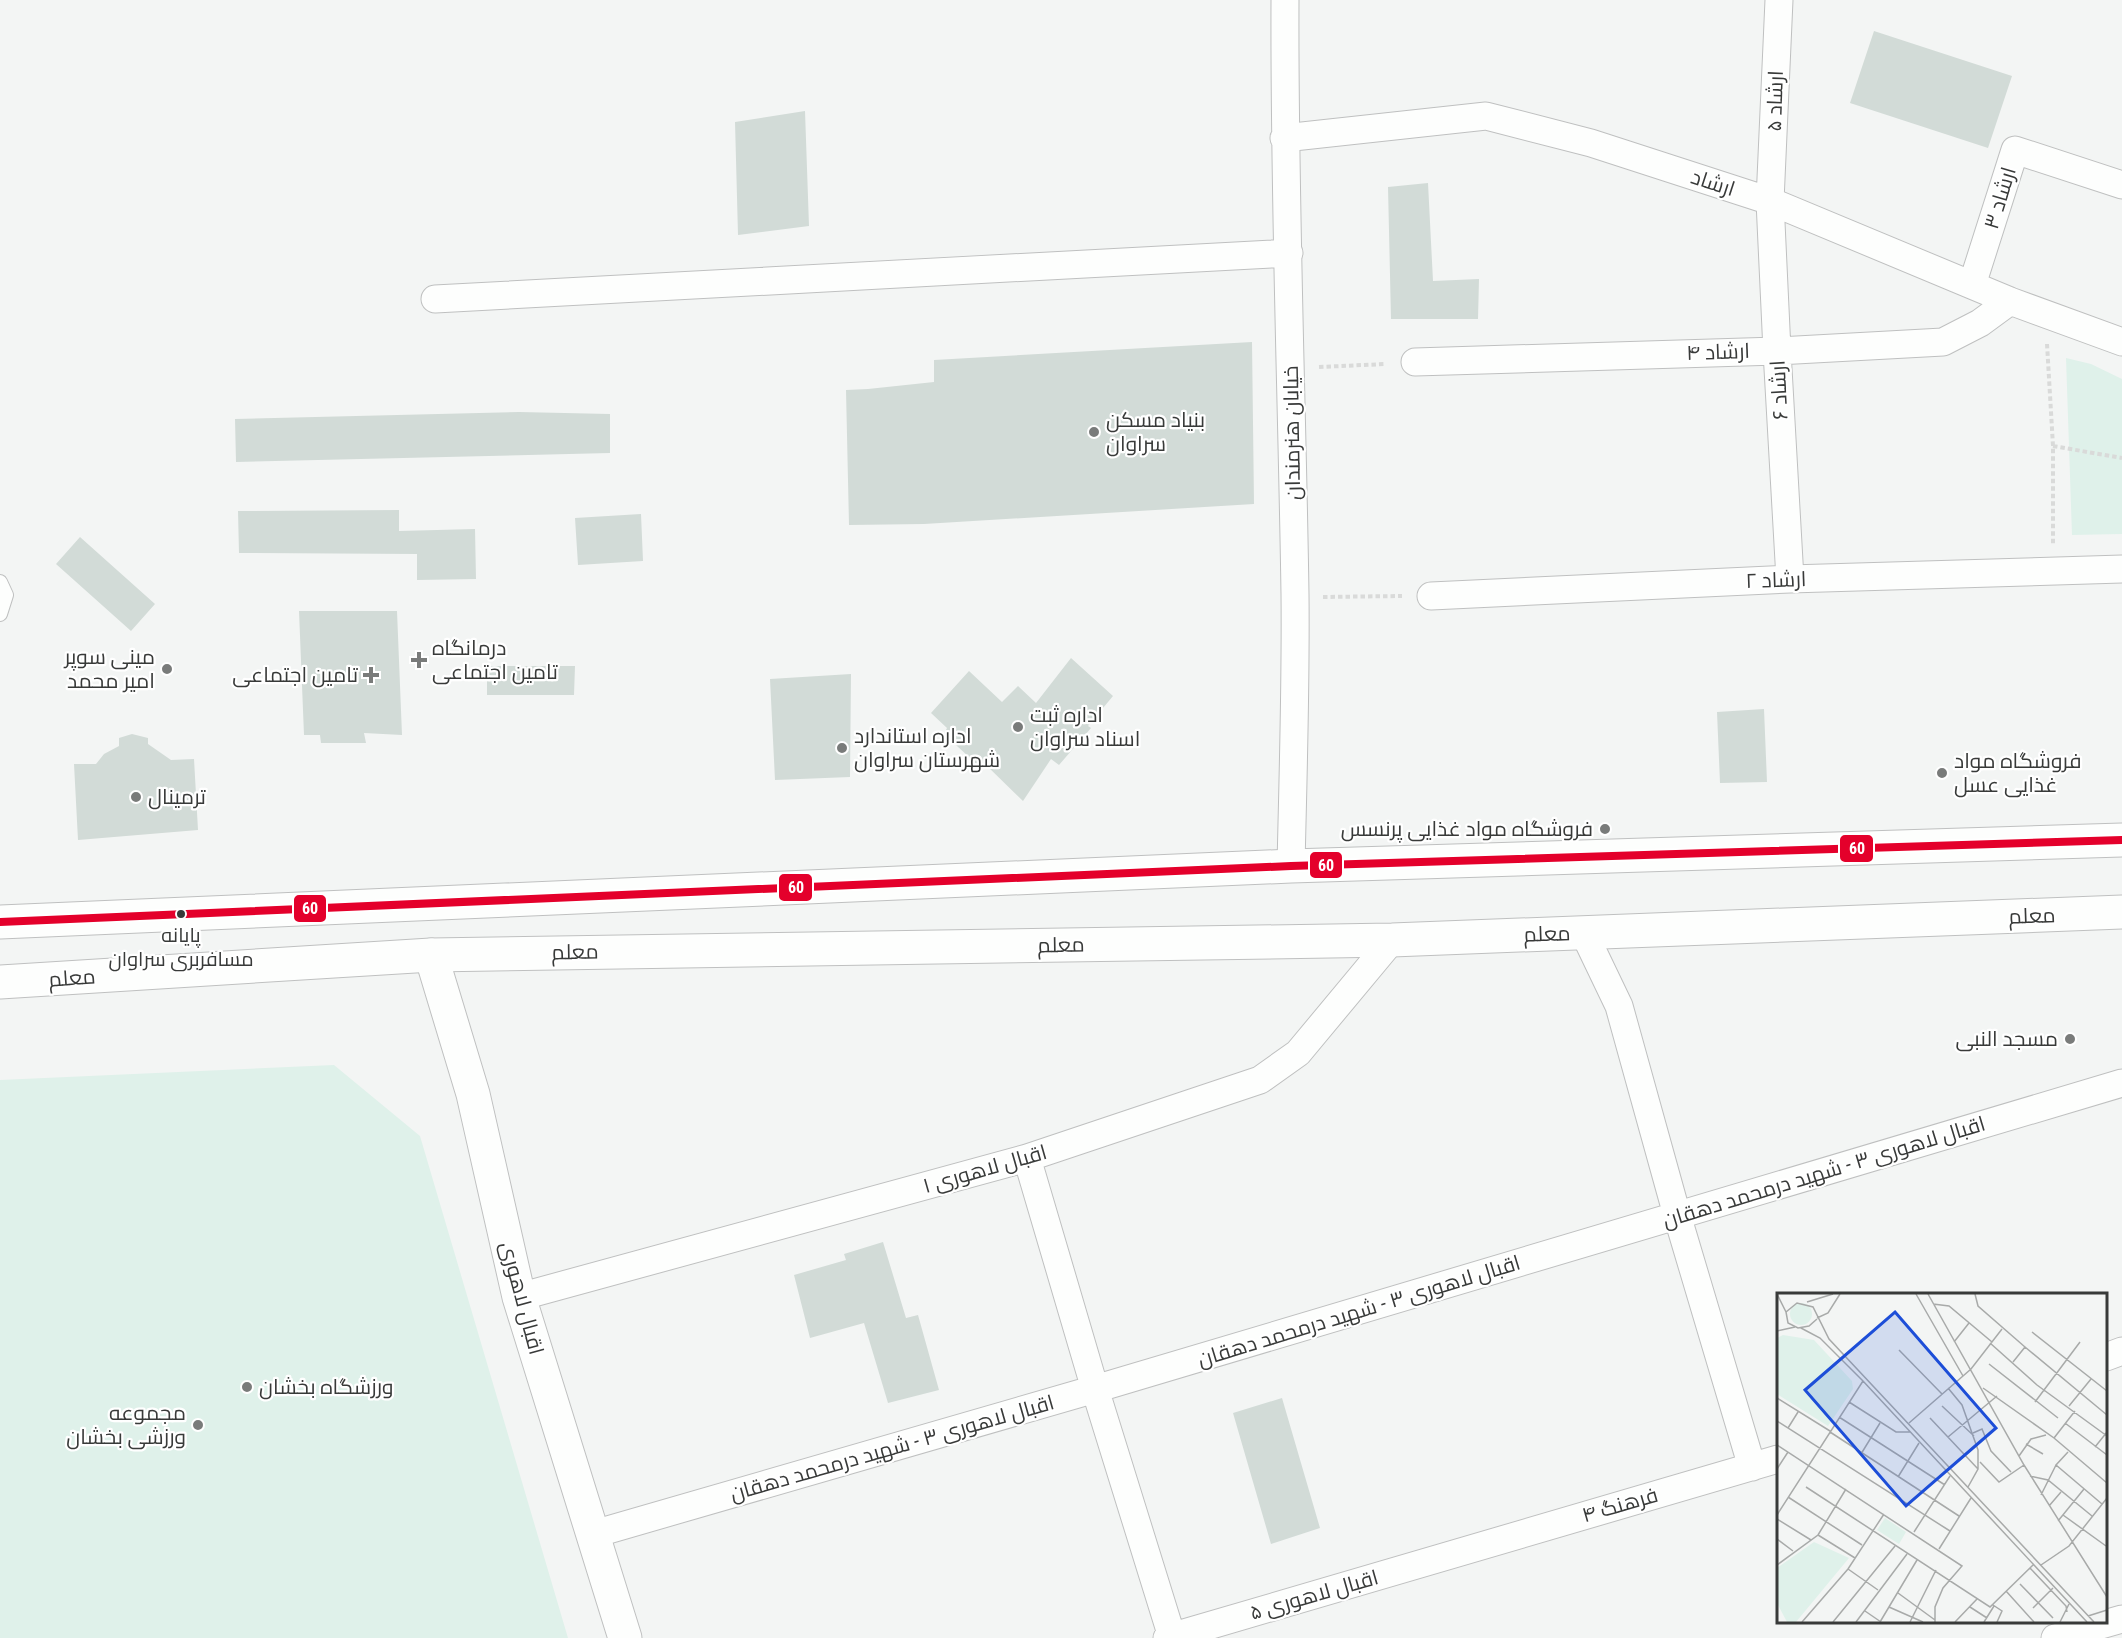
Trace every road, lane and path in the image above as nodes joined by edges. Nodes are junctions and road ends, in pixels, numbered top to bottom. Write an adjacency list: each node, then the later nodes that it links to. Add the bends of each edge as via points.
1 (1285, 0): 3 (street, خیابان هنرمندان)
2 (1779, 0): 5 (street, ارشاد ۵)
3 (1284, 138): 5 (street, ارشاد, via 1486,117 1590,143); 6 (street, خیابان هنرمندان)
4 (2122, 186): 7 (street, ارشاد ۳, via 2015,150)
5 (1770, 201): 7 (street, ارشاد); 12 (street, ارشاد ۶)
6 (1289, 253): 8 (street); 14 (street, خیابان هنرمندان)
7 (1972, 285): 9 (street, ارشاد)
8 (435, 299)
9 (2010, 301): 10 (street, ارشاد); 12 (street, ارشاد ۴, via 1980,323 1943,342)
10 (2045, 314): 11 (street, ارشاد); 15 (path)
11 (2122, 342)
12 (1777, 351): 13 (street, ارشاد ۴); 19 (street, ارشاد ۶)
13 (1415, 362): 14 (path)
14 (1291, 369): 22 (street, خیابان هنرمندان)
15 (2053, 446): 16 (path); 18 (path)
16 (2122, 458)
17 (2122, 569): 18 (street, ارشاد ۲)
18 (2053, 571): 19 (street, ارشاد ۲)
19 (1790, 579): 21 (street, ارشاد ۲)
20 (0, 582): 23 (lane, via 6,595)
21 (1431, 596): 22 (path)
22 (1295, 597): 25 (street, خیابان هنرمندان)
23 (0, 614)
24 (2122, 840): 25 (main road)
25 (1292, 866): 27 (main road)
26 (2122, 912): 28 (main road, معلم)
27 (0, 922)
28 (1584, 933): 29 (main road, معلم); 34 (street, via 1619,1006)
29 (1392, 940): 30 (main road, معلم); 33 (street, اقبال لاهوری ۱, via 1298,1053 1260,1080)
30 (431, 955): 31 (main road, معلم); 35 (main road, اقبال لاهوری, via 473,1094)
31 (0, 982)
32 (2122, 1083): 34 (street, اقبال لاهوری ۳ - شهید درمحمد دهقان)
33 (1027, 1158): 35 (street, اقبال لاهوری ۱); 38 (street)
34 (1677, 1215): 38 (street, اقبال لاهوری ۳ - شهید درمحمد دهقان); 40 (street)
35 (519, 1297): 41 (main road, اقبال لاهوری)
36 (2122, 1352): 37 (street)
37 (2107, 1357)
38 (1095, 1389): 41 (street, اقبال لاهوری ۳ - شهید درمحمد دهقان); 44 (street)
39 (1777, 1460): 40 (street, فرهنگ ۴)
40 (1752, 1467): 42 (street, فرهنگ ۴)
41 (594, 1534): 45 (main road, اقبال لاهوری)
42 (1462, 1552): 44 (street, اقبال لاهوری ۵)
43 (2122, 1619): 46 (street)
44 (1169, 1637)
45 (625, 1638)
46 (2055, 1638)

